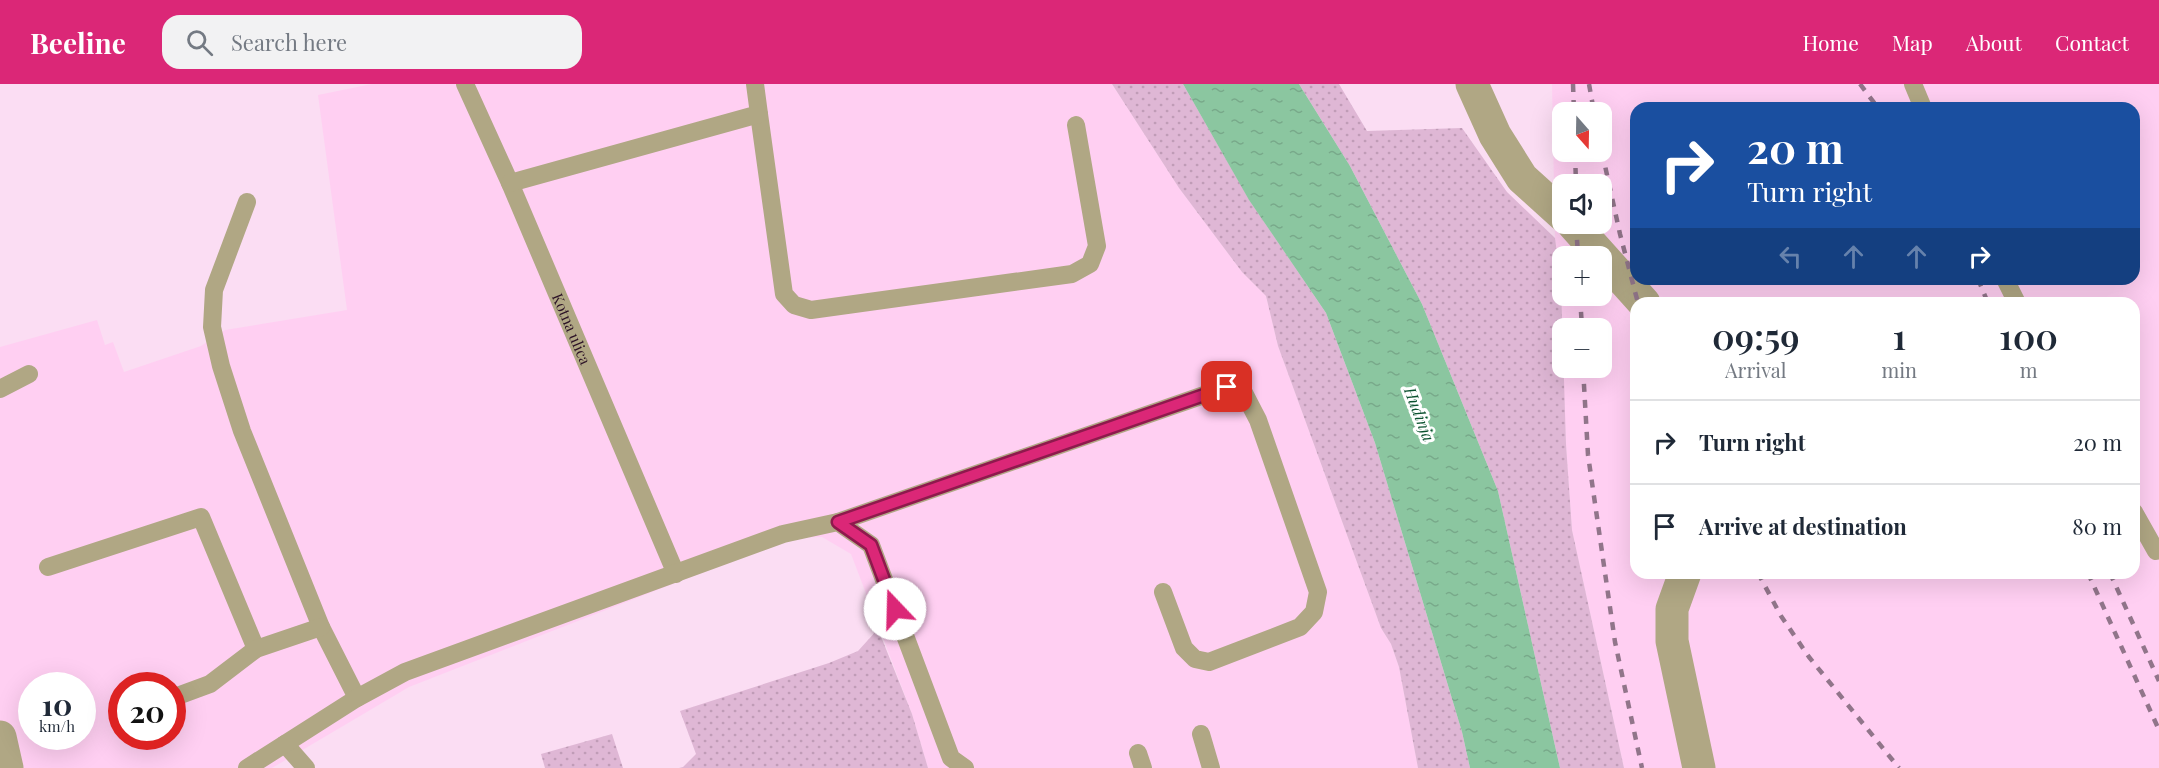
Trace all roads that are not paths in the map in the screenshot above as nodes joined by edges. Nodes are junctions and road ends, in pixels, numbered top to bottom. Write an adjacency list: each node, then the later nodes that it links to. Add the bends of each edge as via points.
1 (465, 84): 8 (lane, Kotna ulica)
2 (755, 84): 6 (lane)
3 (1472, 84): 10 (street, via 1495,135 1522,178)
4 (1913, 84): 5 (lane)
5 (1920, 102)
6 (759, 114): 7 (lane, via 784,294 794,305 811,310 1072,274 1090,264 1097,246); 8 (lane)
7 (1076, 125)
8 (510, 183): 19 (lane, Kotna ulica)
9 (247, 202): 22 (lane, via 213,290 212,327 242,431)
10 (1552, 205)
11 (1582, 234): 12 (street)
12 (1639, 297)
13 (29, 374): 14 (lane)
14 (0, 389)
15 (838, 522): 19 (lane, via 783,534); 21 (lane, via 1227,387 1244,393 1258,420 1318,592 1314,612 1300,627 1209,662 1195,659 1184,648); 30 (lane, via 871,545 951,758)
16 (2140, 522): 17 (lane)
17 (2159, 550)
18 (48, 567): 23 (lane, via 201,517)
19 (676, 574): 25 (lane, via 405,672)
20 (1683, 579): 32 (street, via 1672,609 1672,641)
21 (1163, 592)
22 (321, 627): 23 (lane); 25 (lane)
23 (256, 649): 24 (lane, via 210,684)
24 (186, 693)
25 (357, 698): 27 (lane)
26 (1201, 734): 31 (lane)
27 (285, 744): 28 (lane); 29 (lane)
28 (247, 768)
29 (306, 768)
30 (965, 768)
31 (1211, 768)
32 (1698, 768)

